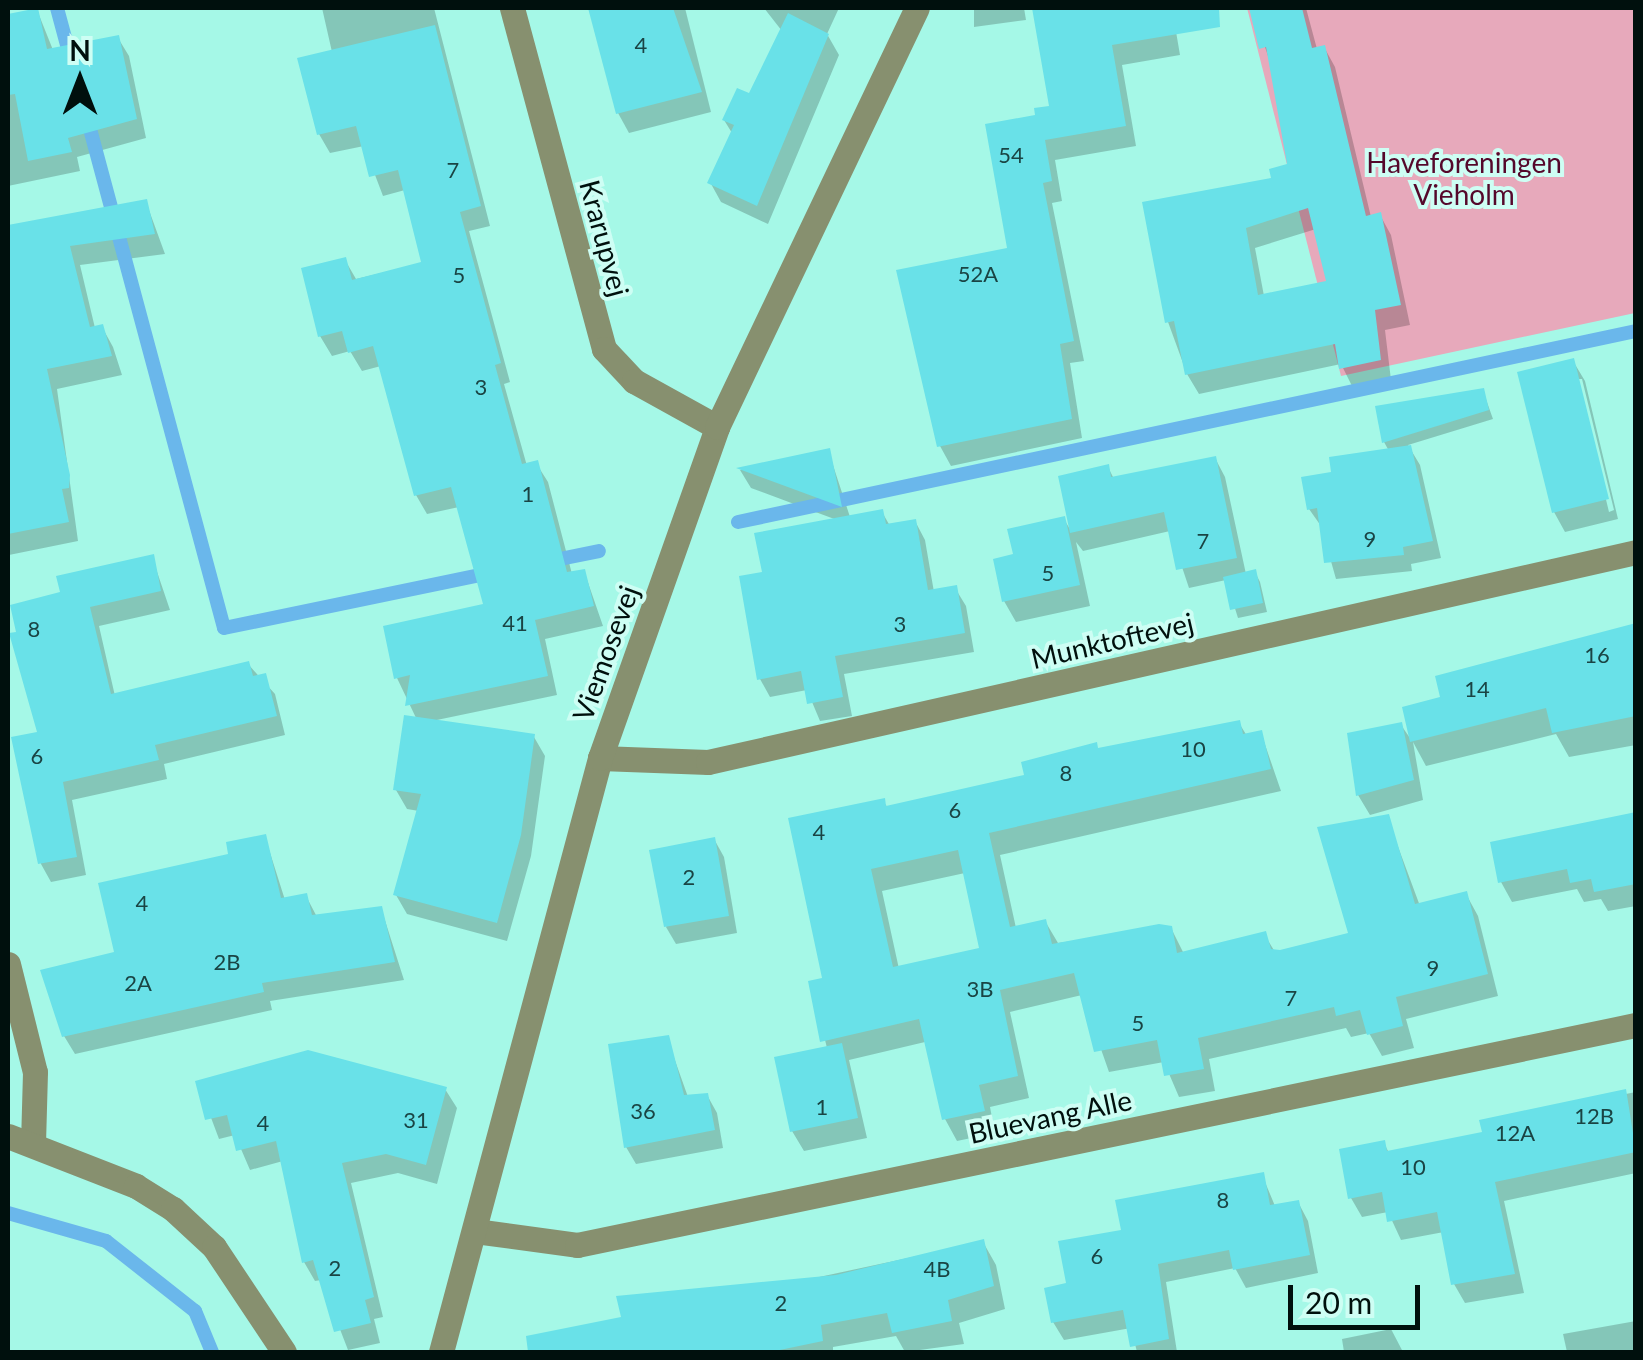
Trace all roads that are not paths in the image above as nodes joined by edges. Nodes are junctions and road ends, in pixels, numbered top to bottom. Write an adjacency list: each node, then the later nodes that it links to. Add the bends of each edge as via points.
1 (512, 8): 3 (street, Krarupvej, via 604,349 634,381)
2 (917, 8): 3 (street, Viemosevej)
3 (718, 427): 5 (street, Viemosevej)
4 (1636, 552): 5 (street, Munktoftevej, via 708,762)
5 (600, 758): 10 (street, Viemosevej)
6 (8, 964): 9 (street, via 35,1072)
7 (1636, 1025): 10 (street, Bluevang Alle, via 577,1245)
8 (8, 1136): 9 (street)
9 (34, 1146): 11 (street, via 136,1186 173,1208 214,1248)
10 (475, 1230): 12 (street, Viemosevej)
11 (284, 1352)
12 (441, 1352)

